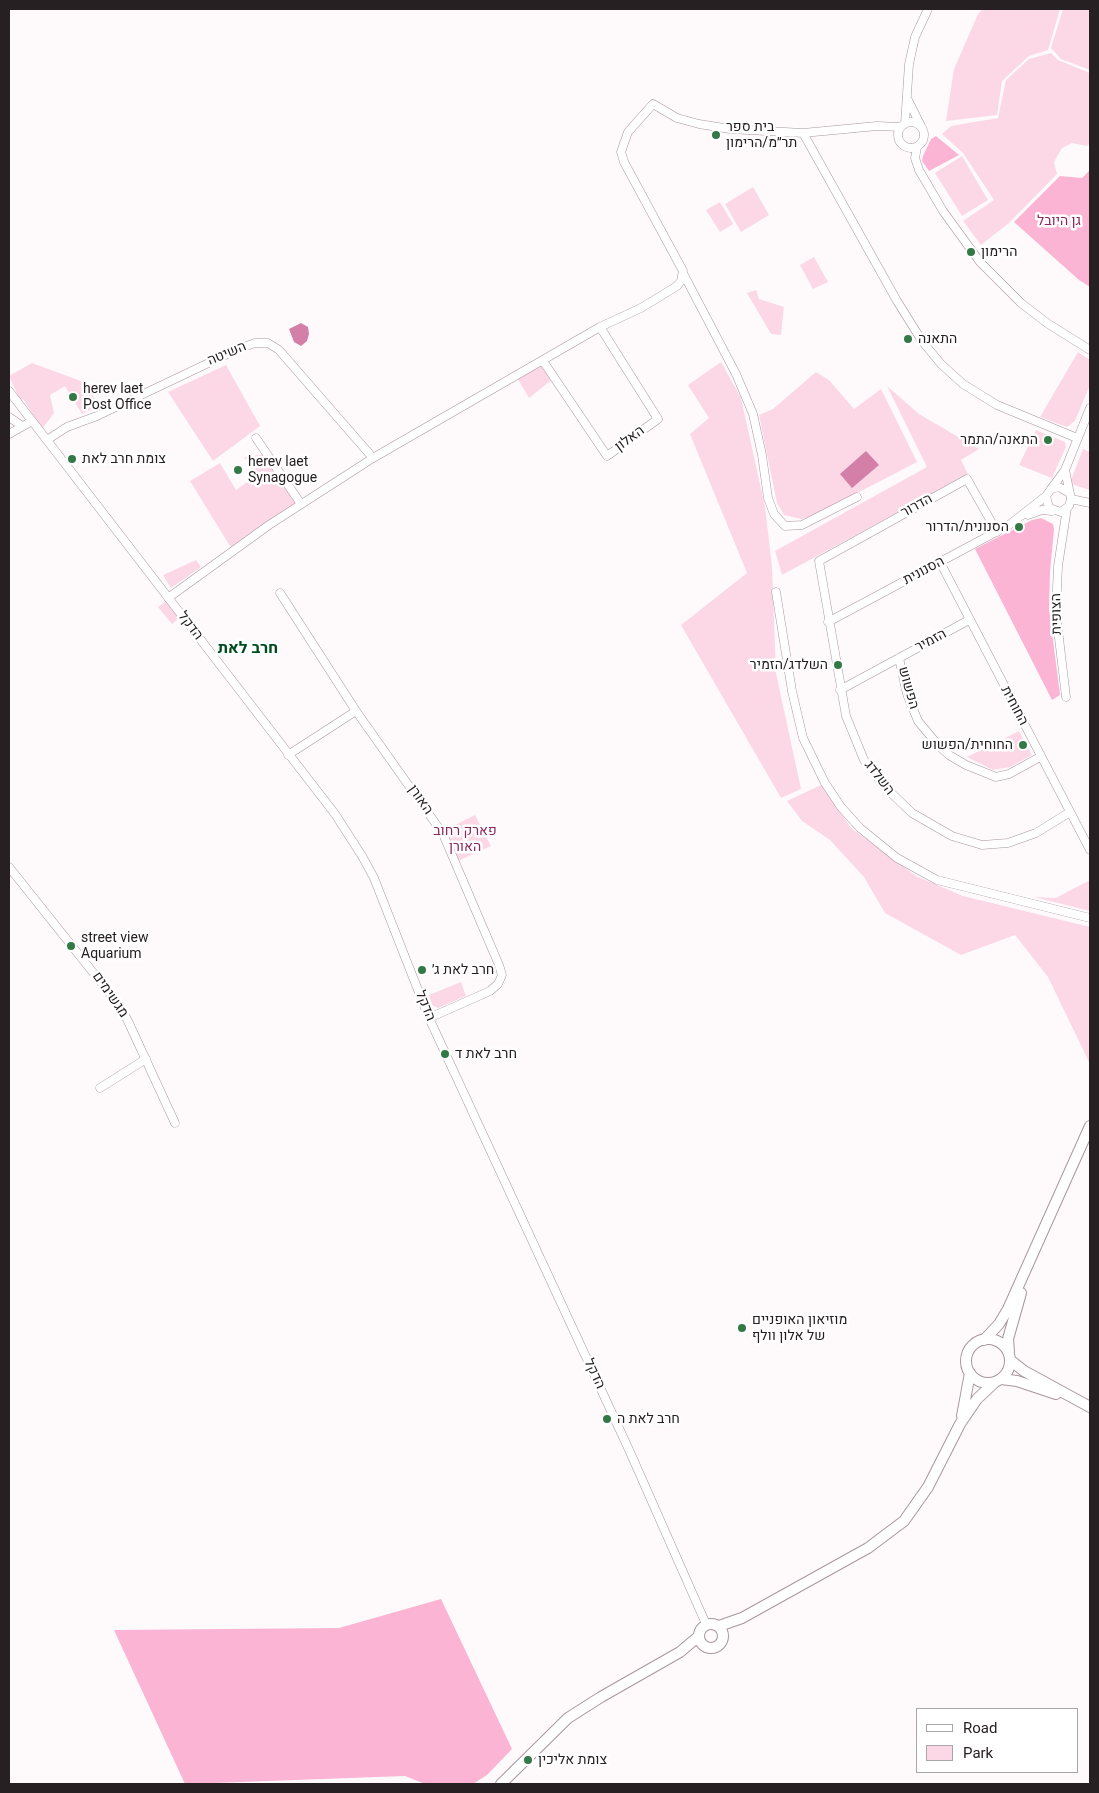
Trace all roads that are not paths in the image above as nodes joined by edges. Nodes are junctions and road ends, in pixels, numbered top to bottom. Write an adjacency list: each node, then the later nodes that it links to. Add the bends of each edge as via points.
1 (928, 9): 2 (street, via 912,50)
2 (907, 98): 3 (street); 5 (street)
3 (903, 125): 4 (street); 5 (street, via 916,123); 7 (street)
4 (877, 126): 6 (street); 7 (street, via 888,128)
5 (923, 129): 8 (street, via 925,137)
6 (803, 132): 9 (street, via 715,128 678,118 653,104 628,132 621,152 624,162); 20 (street, via 912,325 941,364 968,387 997,405)
7 (898, 137): 8 (street, via 904,147)
8 (917, 147): 11 (street, via 919,170 943,211 980,262 1021,303)
9 (682, 271): 10 (street, via 681,282 671,290 642,308); 27 (street, via 736,374 753,414 768,498 774,514 785,526 802,525)
10 (600, 327): 12 (street); 12 (street, האלון, via 658,419 607,456)
11 (1090, 350)
12 (542, 361): 22 (street)
13 (9, 391): 16 (street, הדקל)
14 (1090, 408): 20 (street)
15 (9, 417): 17 (street)
16 (32, 421): 17 (street); 21 (street, הדקל)
17 (22, 426): 18 (street)
18 (9, 434)
19 (256, 438): 28 (street)
20 (1077, 438): 23 (street)
21 (47, 440): 22 (street, השיטה, via 67,427 238,349 255,343 268,343 279,350); 39 (street, הדקל)
22 (373, 458): 28 (street)
23 (1065, 470): 24 (street); 25 (street)
24 (1051, 489): 25 (street, via 1059,487); 26 (street)
25 (1070, 495): 29 (street); 30 (street)
26 (1046, 496): 31 (street, via 1046,504); 32 (street, הסנונית)
27 (857, 497)
28 (301, 504): 39 (street)
29 (1090, 504)
30 (1067, 508): 31 (street); 33 (street, הצופית)
31 (1054, 511): 32 (street, הסנונית, via 1033,512); 33 (street, הצופית)
32 (1019, 518): 34 (street, הסנונית)
33 (1062, 530): 44 (street, הצופית, via 1056,613)
34 (996, 532): 35 (street, הסנונית); 36 (street, הדרור, via 966,479 822,558)
35 (940, 562): 40 (street, החוחית); 41 (street, הסנונית)
36 (818, 567): 41 (street, השלדג)
37 (776, 592): 51 (street, via 803,738 825,783 860,828 896,858 937,880)
38 (280, 593): 45 (street, האורן)
39 (168, 598): 46 (street, הדקל)
40 (969, 620): 42 (street, הזמיר); 47 (street, החוחית)
41 (828, 622): 43 (street, השלדג)
42 (899, 658): 43 (street, הזמיר); 47 (street, הפשוש, via 907,694 918,720 950,755 996,776 1009,774)
43 (840, 690): 48 (street, השלדג, via 850,729 873,774 898,801 944,832 968,842 996,846 1023,839)
44 (1066, 697)
45 (356, 711): 46 (street); 52 (street, האורן, via 443,834 500,965 502,975 490,991)
46 (288, 755): 52 (street, הדקל, via 348,833 374,878)
47 (1040, 757): 48 (street, החוחית)
48 (1070, 812): 49 (street, החוחית)
49 (1090, 850)
50 (9, 867): 53 (street, מגשימים, via 115,1000)
51 (1090, 918)
52 (430, 1018): 65 (street, הדקל)
53 (146, 1059): 54 (street); 55 (street, מגשימים)
54 (100, 1088)
55 (175, 1123)
56 (1090, 1126): 57 (main road)
57 (1029, 1266): 58 (main road, via 1004,1318); 59 (main road, via 1010,1331)
58 (984, 1340): 59 (main road, via 998,1342); 60 (main road, via 968,1353)
59 (1010, 1356): 61 (main road, via 1006,1374); 62 (main road, via 1024,1371)
60 (970, 1373): 61 (main road, via 980,1382); 64 (main road)
61 (998, 1381): 62 (main road, via 1017,1381); 64 (main road, via 978,1399)
62 (1076, 1400): 63 (main road)
63 (1090, 1407)
64 (960, 1424): 66 (main road, via 928,1487 904,1521 868,1548)
65 (706, 1624): 66 (main road); 67 (main road)
66 (721, 1630): 68 (main road, via 722,1642 717,1647)
67 (699, 1636): 68 (main road); 69 (main road)
68 (704, 1646): 69 (main road)
69 (680, 1652): 70 (main road, via 583,1708 552,1732)
70 (513, 1773): 71 (main road); 72 (main road)
71 (501, 1784)
72 (506, 1784)

